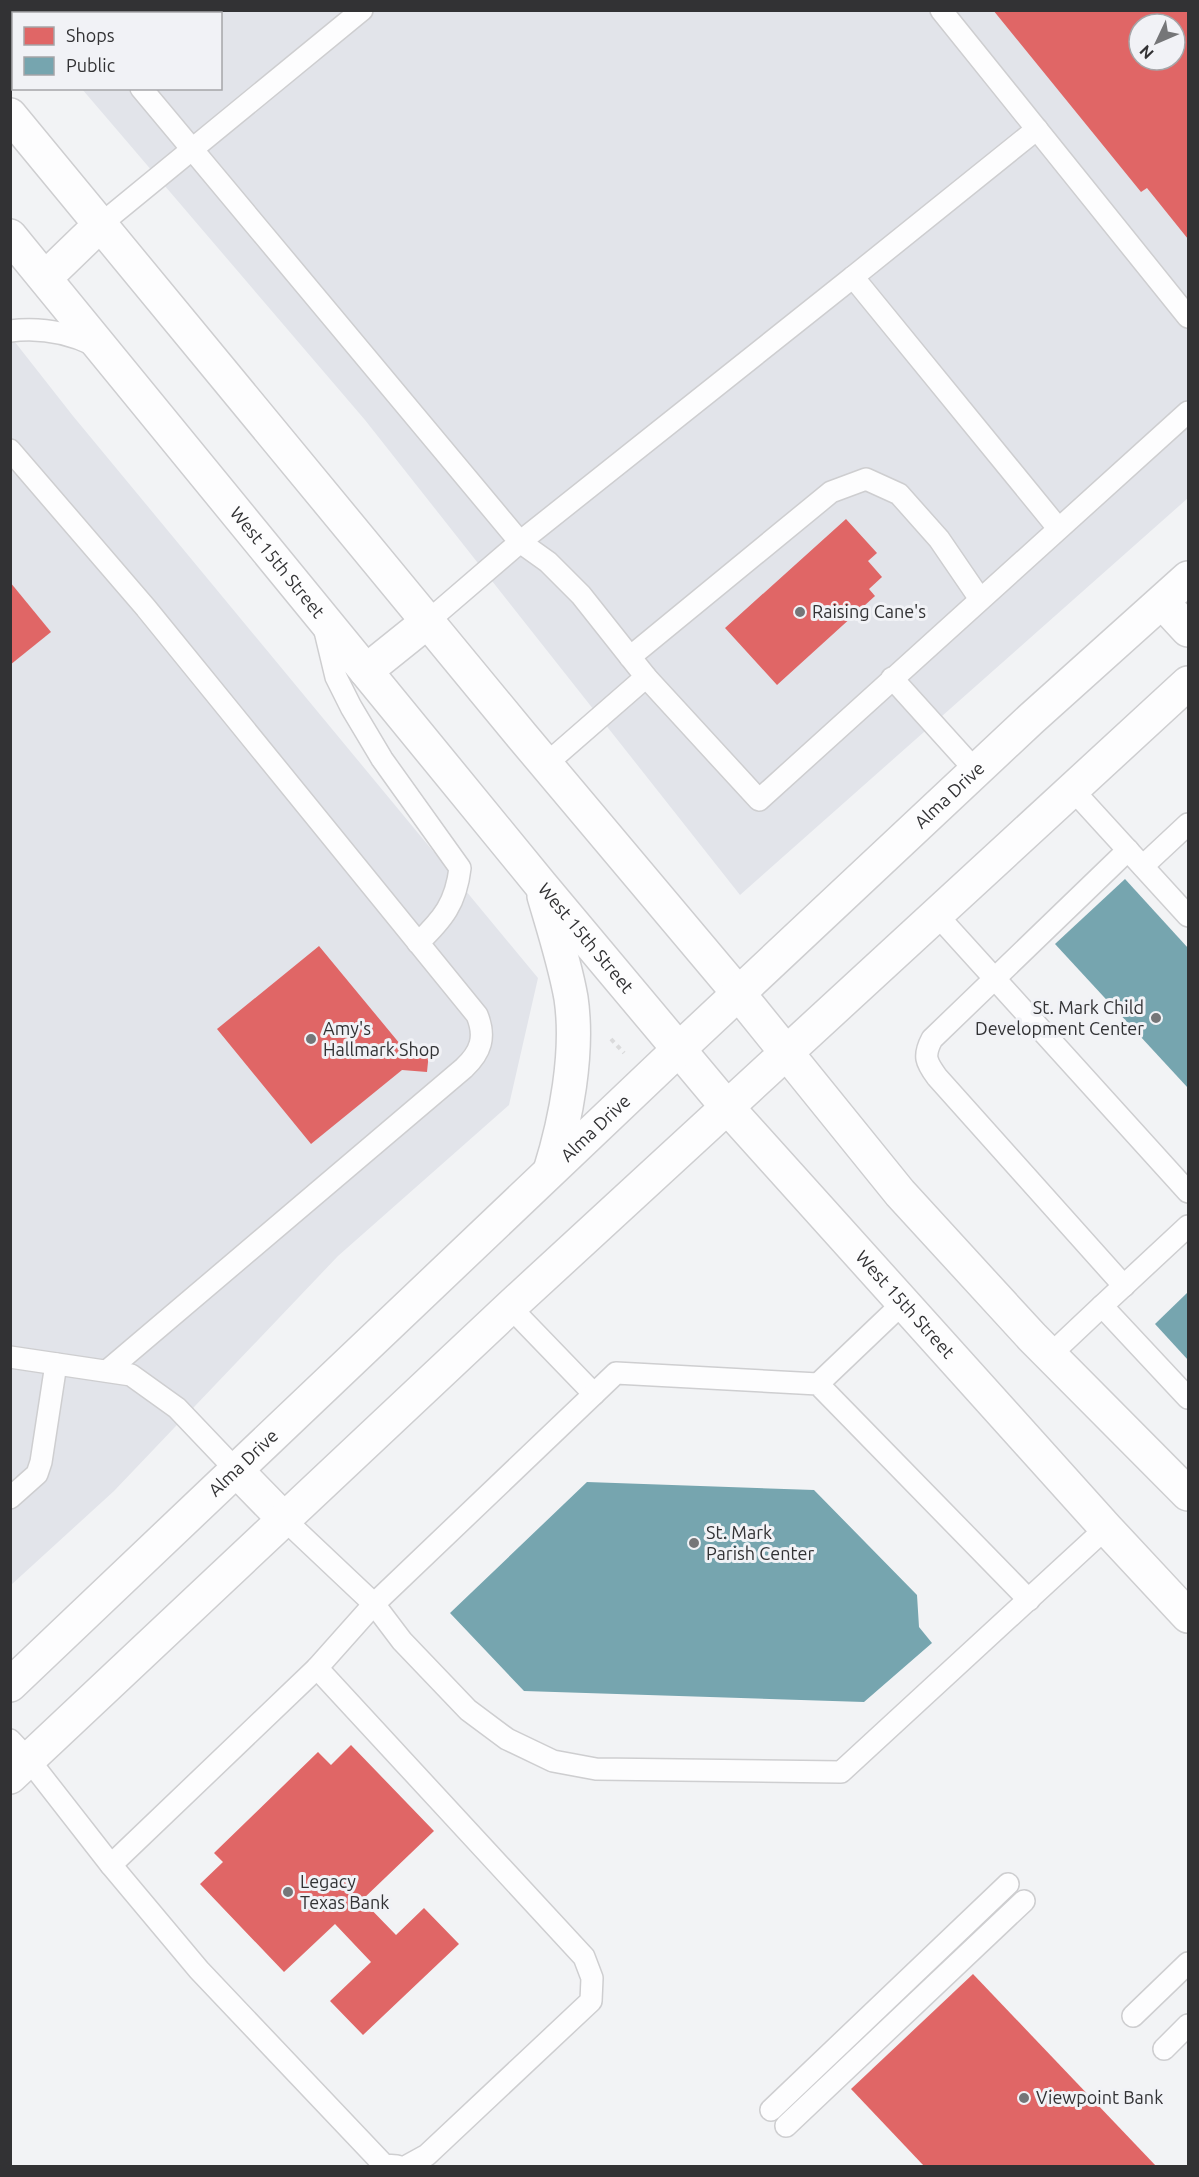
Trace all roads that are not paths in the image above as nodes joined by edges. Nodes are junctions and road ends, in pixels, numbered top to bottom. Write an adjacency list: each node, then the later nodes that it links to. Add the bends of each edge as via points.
1 (362, 10): 6 (lane)
2 (941, 10): 5 (lane)
3 (143, 90): 6 (lane)
4 (10, 116): 7 (main road)
5 (1037, 129): 9 (lane); 11 (lane)
6 (191, 150): 7 (lane); 17 (lane)
7 (101, 224): 10 (main road); 22 (main road)
8 (10, 236): 10 (main road, West 15th Street)
9 (853, 277): 16 (lane); 17 (lane)
10 (45, 278): 13 (main road, West 15th Street)
11 (1188, 317)
12 (10, 331): 13 (lane, via 71,334)
13 (103, 349): 21 (main road, West 15th Street)
14 (1188, 412): 16 (lane)
15 (10, 450): 38 (lane, via 146,608)
16 (1058, 528): 19 (lane)
17 (520, 542): 22 (lane); 24 (lane, via 548,562 581,595)
18 (1188, 578): 20 (main road, Alma Drive)
19 (980, 599): 24 (lane, via 939,539 899,494 866,478 831,492); 27 (lane)
20 (1162, 603): 23 (main road); 30 (main road, Alma Drive)
21 (321, 615): 25 (main road, West 15th Street); 38 (lane, via 336,677 351,707 382,759 460,868 451,906)
22 (427, 622): 25 (main road); 29 (main road)
23 (1188, 630)
24 (630, 657): 26 (lane)
25 (366, 671): 35 (main road, West 15th Street)
26 (646, 677): 27 (lane, via 759,800); 29 (lane)
27 (892, 678): 30 (lane)
28 (1188, 683): 31 (main road)
29 (545, 765): 40 (main road)
30 (976, 771): 40 (main road, Alma Drive)
31 (1072, 789): 33 (lane); 36 (main road)
32 (1188, 824): 34 (lane)
33 (1128, 850): 34 (lane); 39 (lane)
34 (1143, 866): 37 (lane)
35 (541, 885): 41 (main road, West 15th Street); 44 (main road, via 567,980 574,1028 566,1114)
36 (937, 915): 39 (lane); 42 (main road)
37 (1188, 916)
38 (418, 943): 54 (lane, via 477,1015 482,1028 474,1059)
39 (995, 979): 45 (lane); 47 (lane, via 932,1039 927,1064)
40 (739, 994): 41 (main road, Alma Drive); 42 (main road)
41 (678, 1050): 43 (main road, West 15th Street); 44 (main road, Alma Drive)
42 (785, 1053): 43 (main road); 51 (main road, via 900,1194)
43 (727, 1107): 48 (main road, West 15th Street); 50 (main road)
44 (550, 1172): 58 (main road, Alma Drive)
45 (1188, 1192)
46 (1188, 1226): 47 (lane)
47 (1124, 1286): 49 (lane)
48 (903, 1303): 55 (lane); 62 (main road, West 15th Street)
49 (1102, 1306): 51 (lane); 57 (lane)
50 (510, 1307): 56 (lane); 61 (main road)
51 (1050, 1355): 59 (main road)
52 (10, 1358): 53 (lane)
53 (56, 1364): 54 (lane); 60 (lane, via 37,1474)
54 (107, 1371): 58 (lane, via 131,1375 177,1408)
55 (818, 1384): 56 (lane, via 616,1373); 63 (lane)
56 (594, 1394): 64 (lane)
57 (1188, 1398)
58 (237, 1472): 61 (main road); 67 (main road, Alma Drive)
59 (1188, 1494)
60 (10, 1498)
61 (284, 1519): 64 (lane); 68 (main road)
62 (1106, 1528): 63 (lane); 65 (main road, West 15th Street)
63 (1029, 1600): 64 (lane, via 841,1772 596,1769 553,1761 507,1739 468,1710 402,1641)
64 (374, 1604): 66 (lane)
65 (1188, 1616)
66 (317, 1668): 69 (lane); 78 (lane, via 584,1958 592,1978 591,2001)
67 (10, 1685)
68 (17, 1759): 69 (lane)
69 (111, 1865): 79 (lane, via 200,1970 384,2165)
70 (1008, 1884): 76 (lane)
71 (1024, 1901): 77 (lane)
72 (1188, 1963): 73 (lane)
73 (1133, 2016)
74 (1188, 2025): 75 (lane)
75 (1164, 2049)
76 (771, 2110)
77 (786, 2126)
78 (432, 2161): 80 (lane)
79 (397, 2166)
80 (407, 2166)

